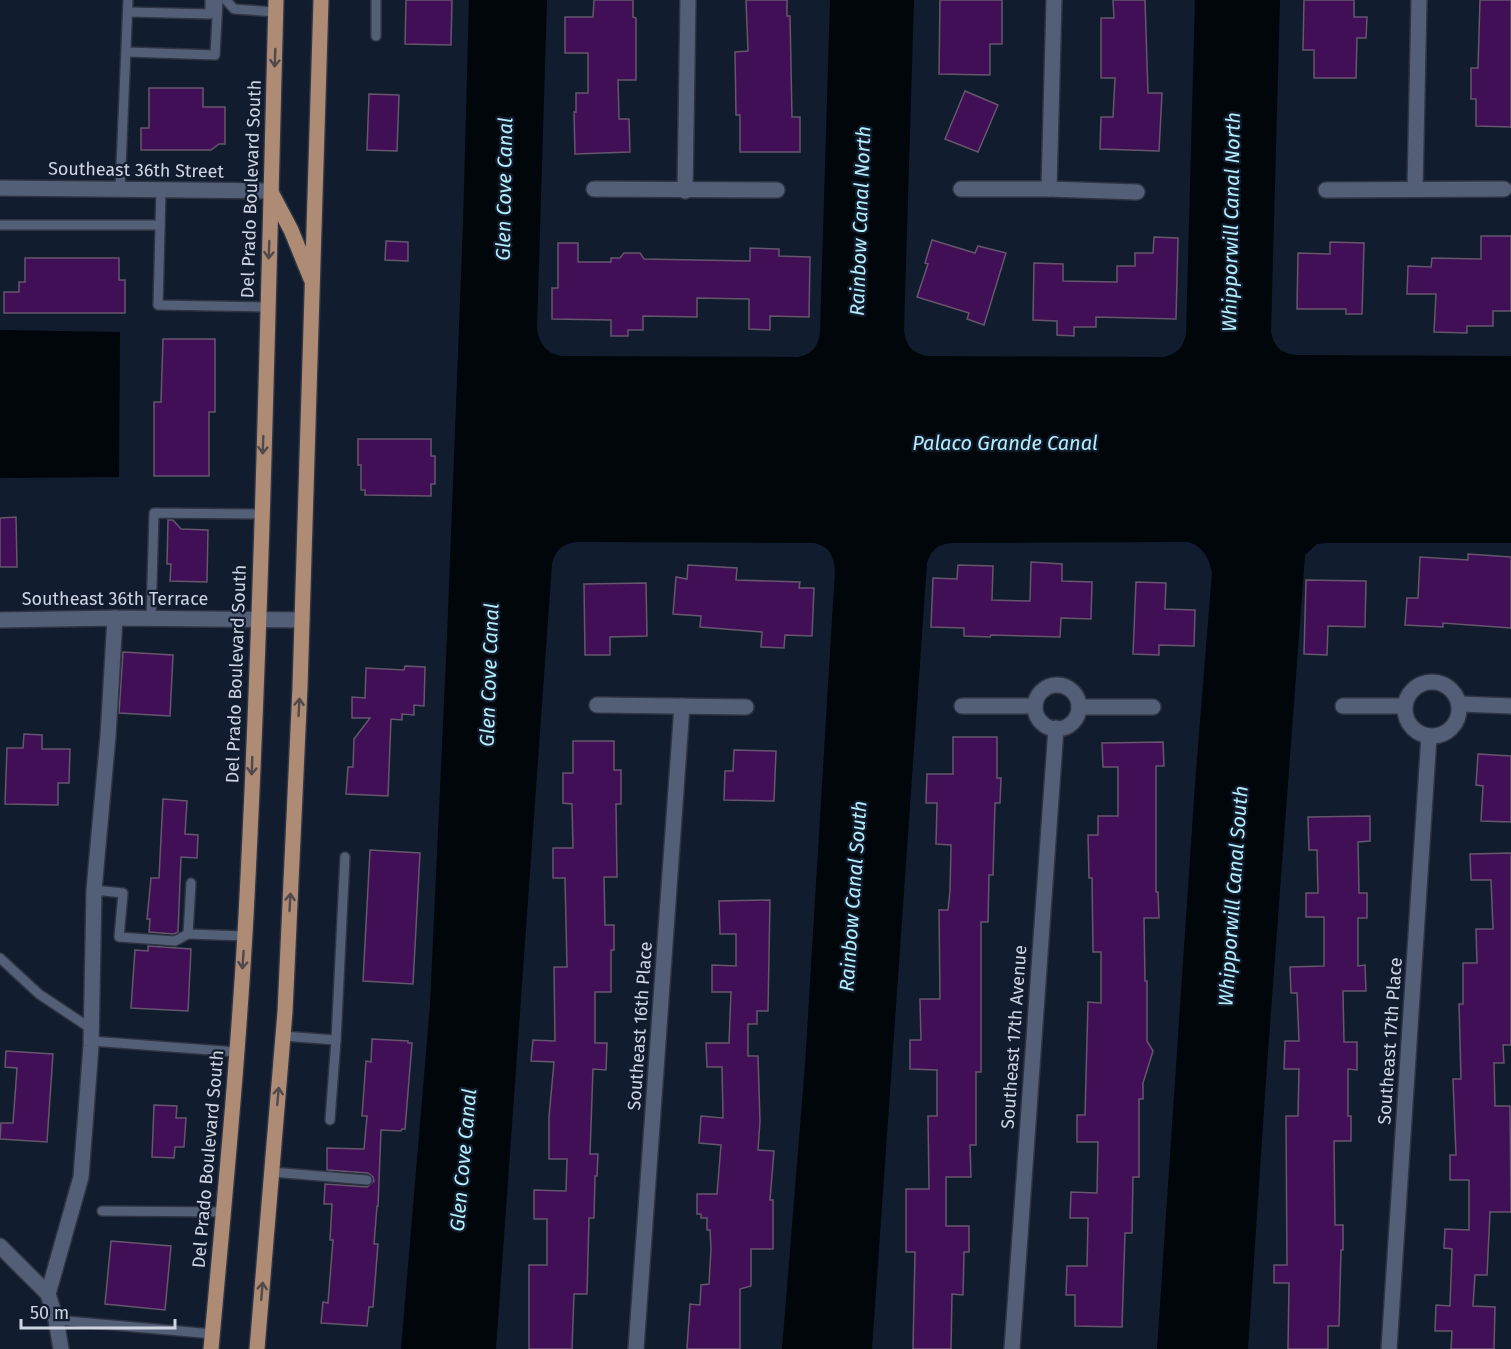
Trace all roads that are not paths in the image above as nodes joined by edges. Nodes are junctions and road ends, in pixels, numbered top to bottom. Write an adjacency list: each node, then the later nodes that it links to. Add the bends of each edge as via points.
1 (128, 0): 11 (lane)
2 (210, 0): 11 (lane, via 210,14)
3 (218, 0): 13 (lane, via 214,55)
4 (226, 0): 10 (lane, via 234,9)
5 (321, 0): 29 (main road)
6 (376, 0): 12 (lane)
7 (688, 0): 25 (street)
8 (1054, 0): 17 (street)
9 (1419, 0): 18 (street)
10 (276, 6): 24 (main road, Del Prado Boulevard South, one-way to 24)
11 (128, 12): 13 (lane)
12 (376, 36)
13 (127, 52): 20 (lane)
14 (0, 188): 20 (street, Southeast 36th Street)
15 (594, 189): 25 (street)
16 (961, 189): 17 (street)
17 (1049, 189): 26 (street)
18 (1415, 189): 19 (street); 23 (street)
19 (1504, 189)
20 (120, 190): 21 (street, Southeast 36th Street)
21 (161, 190): 24 (street, Southeast 36th Street); 28 (lane)
22 (777, 190): 25 (street)
23 (1326, 190)
24 (271, 191): 29 (main road); 30 (main road, Del Prado Boulevard South, one-way to 30)
25 (685, 191)
26 (1137, 192)
27 (0, 225): 28 (lane)
28 (160, 225): 30 (lane, via 158,305)
29 (313, 283): 36 (main road)
30 (268, 307): 31 (main road, Del Prado Boulevard South, one-way to 31)
31 (261, 514): 33 (lane, via 154,513); 34 (main road, Del Prado Boulevard South)
32 (115, 618): 33 (street, Southeast 36th Terrace); 35 (street, Southeast 36th Terrace); 52 (street)
33 (151, 618): 34 (street, Southeast 36th Terrace)
34 (258, 618): 36 (street, Southeast 36th Terrace); 54 (main road, Del Prado Boulevard South, one-way to 54)
35 (0, 620)
36 (302, 620): 57 (main road, one-way to 36)
37 (1459, 704): 43 (street, via 1451,689 1435,681 1411,690); 44 (street); 49 (street, via 1452,728)
38 (597, 705): 39 (street)
39 (682, 706): 45 (street); 71 (street, Southeast 16th Place)
40 (962, 706): 41 (street)
41 (1035, 706): 46 (street, via 1044,688 1057,684 1075,694); 48 (street, via 1039,719 1049,728)
42 (1343, 706): 43 (street)
43 (1404, 706): 49 (street, via 1408,723 1420,734)
44 (1511, 706)
45 (746, 707)
46 (1079, 707): 47 (street); 48 (street, via 1074,720)
47 (1154, 707)
48 (1056, 728): 72 (street, Southeast 17th Avenue)
49 (1429, 736): 73 (street, Southeast 17th Place)
50 (345, 857): 58 (lane)
51 (191, 883): 53 (lane)
52 (94, 890): 53 (lane, via 123,893 119,937 175,942); 56 (street)
53 (188, 934): 54 (lane)
54 (244, 936): 59 (main road, Del Prado Boulevard South, one-way to 59)
55 (0, 958): 56 (lane)
56 (91, 1034): 59 (lane); 66 (street, via 81,1177)
57 (283, 1036): 58 (lane); 61 (main road, one-way to 57)
58 (336, 1040): 60 (lane)
59 (237, 1052): 64 (main road, Del Prado Boulevard South)
60 (330, 1120)
61 (272, 1172): 62 (lane); 70 (main road, one-way to 61)
62 (368, 1180)
63 (102, 1211): 64 (lane)
64 (224, 1212): 68 (main road, Del Prado Boulevard South)
65 (0, 1246): 66 (street)
66 (48, 1294): 67 (street)
67 (56, 1320): 68 (lane); 69 (street)
68 (212, 1341)
69 (61, 1349)
70 (257, 1349)
71 (636, 1349)
72 (1012, 1349)
73 (1389, 1349)

